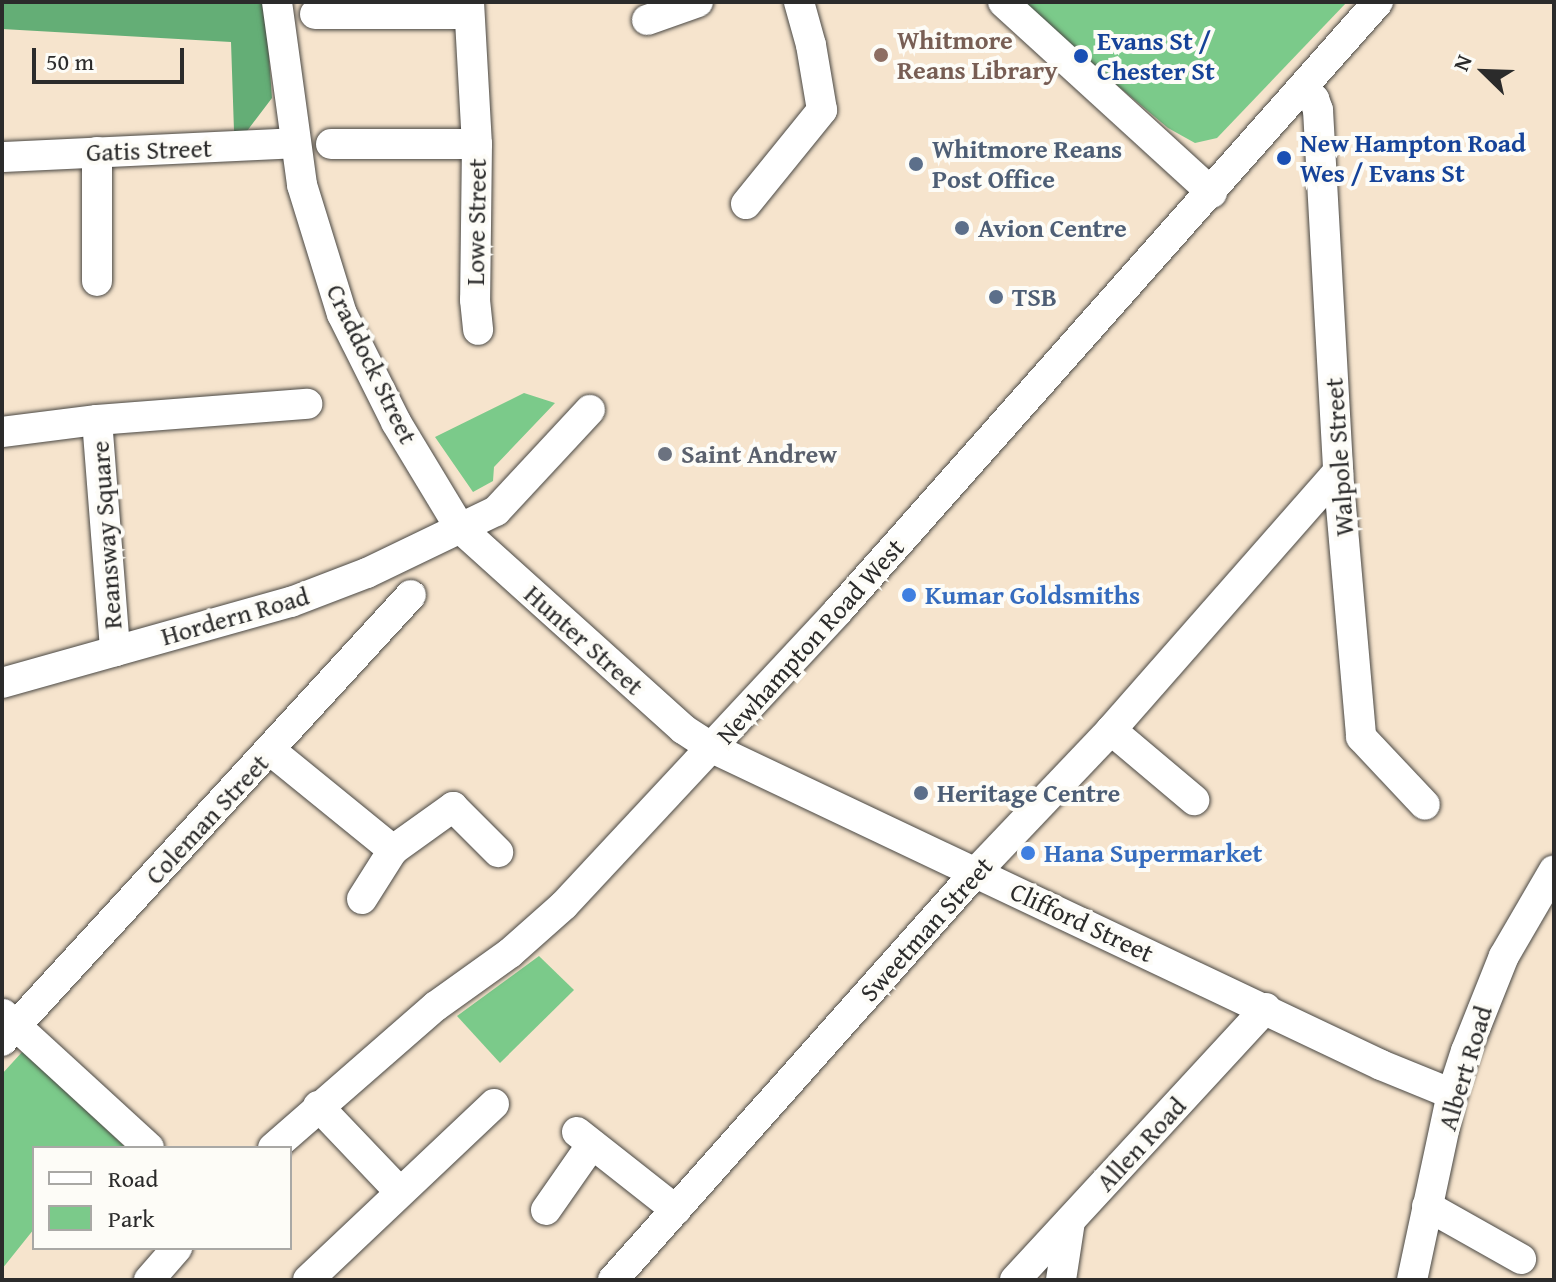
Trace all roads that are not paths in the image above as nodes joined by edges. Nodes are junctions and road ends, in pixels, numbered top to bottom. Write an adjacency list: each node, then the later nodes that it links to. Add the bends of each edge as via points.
1 (277, 2): 10 (street, Craddock Street)
2 (698, 2): 8 (street)
3 (799, 2): 16 (street, via 822,110)
4 (1003, 2): 15 (street)
5 (1378, 2): 9 (street, Newhampton Road West)
6 (469, 8): 7 (street); 12 (street, Lowe Street)
7 (315, 14)
8 (647, 20)
9 (1303, 88): 15 (street, Newhampton Road West); 23 (street, Walpole Street, via 1318,110)
10 (295, 143): 13 (street, Gatis Street); 24 (street, Craddock Street, via 302,185 342,314 396,422)
11 (331, 144): 12 (street, Lowe Street)
12 (477, 144): 18 (street, Lowe Street, via 487,302)
13 (97, 152): 14 (street, Gatis Street); 17 (street)
14 (2, 157)
15 (1212, 193): 29 (street, Newhampton Road West)
16 (746, 204)
17 (97, 281)
18 (478, 330)
19 (307, 404): 21 (street, Reansway Square)
20 (590, 410): 24 (street, Hordern Road, via 496,511)
21 (97, 420): 22 (street, Reansway Square); 26 (street, Reansway Square)
22 (2, 432)
23 (1338, 472): 28 (street, Sweetman Street); 32 (street, Walpole Street, via 1361,737)
24 (460, 528): 26 (street, Hordern Road, via 332,588); 29 (street, Hunter Street, via 683,729)
25 (411, 595): 30 (street, Coleman Street)
26 (115, 651): 27 (street, Hordern Road)
27 (2, 683)
28 (1111, 730): 31 (street); 36 (street, Sweetman Street)
29 (712, 748): 36 (street, Clifford Street); 42 (street, Newhampton Road West, via 564,905)
30 (270, 750): 33 (street); 39 (street, Coleman Street)
31 (1194, 800)
32 (1425, 805)
33 (393, 850): 34 (street, via 453,807); 37 (street)
34 (498, 852)
35 (1554, 870): 40 (street, Albert Road, via 1504,956)
36 (976, 872): 38 (street, Clifford Street); 48 (street, Sweetman Street)
37 (362, 899)
38 (1266, 1008): 40 (street, Clifford Street); 49 (street, Allen Road)
39 (7, 1027): 43 (street)
40 (1452, 1094): 46 (street, Albert Road)
41 (494, 1104): 45 (street)
42 (318, 1106): 44 (street, Newhampton Road West); 45 (street)
43 (147, 1146)
44 (275, 1146)
45 (400, 1192): 53 (street)
46 (1427, 1206): 51 (street); 57 (street, Albert Road)
47 (546, 1210): 48 (street, via 585,1138)
48 (676, 1210): 54 (street, Sweetman Street)
49 (1070, 1221): 55 (street, Allen Road); 56 (street)
50 (175, 1250): 52 (street)
51 (1521, 1259)
52 (149, 1280)
53 (308, 1280)
54 (613, 1280)
55 (1015, 1280)
56 (1061, 1280)
57 (1412, 1280)

